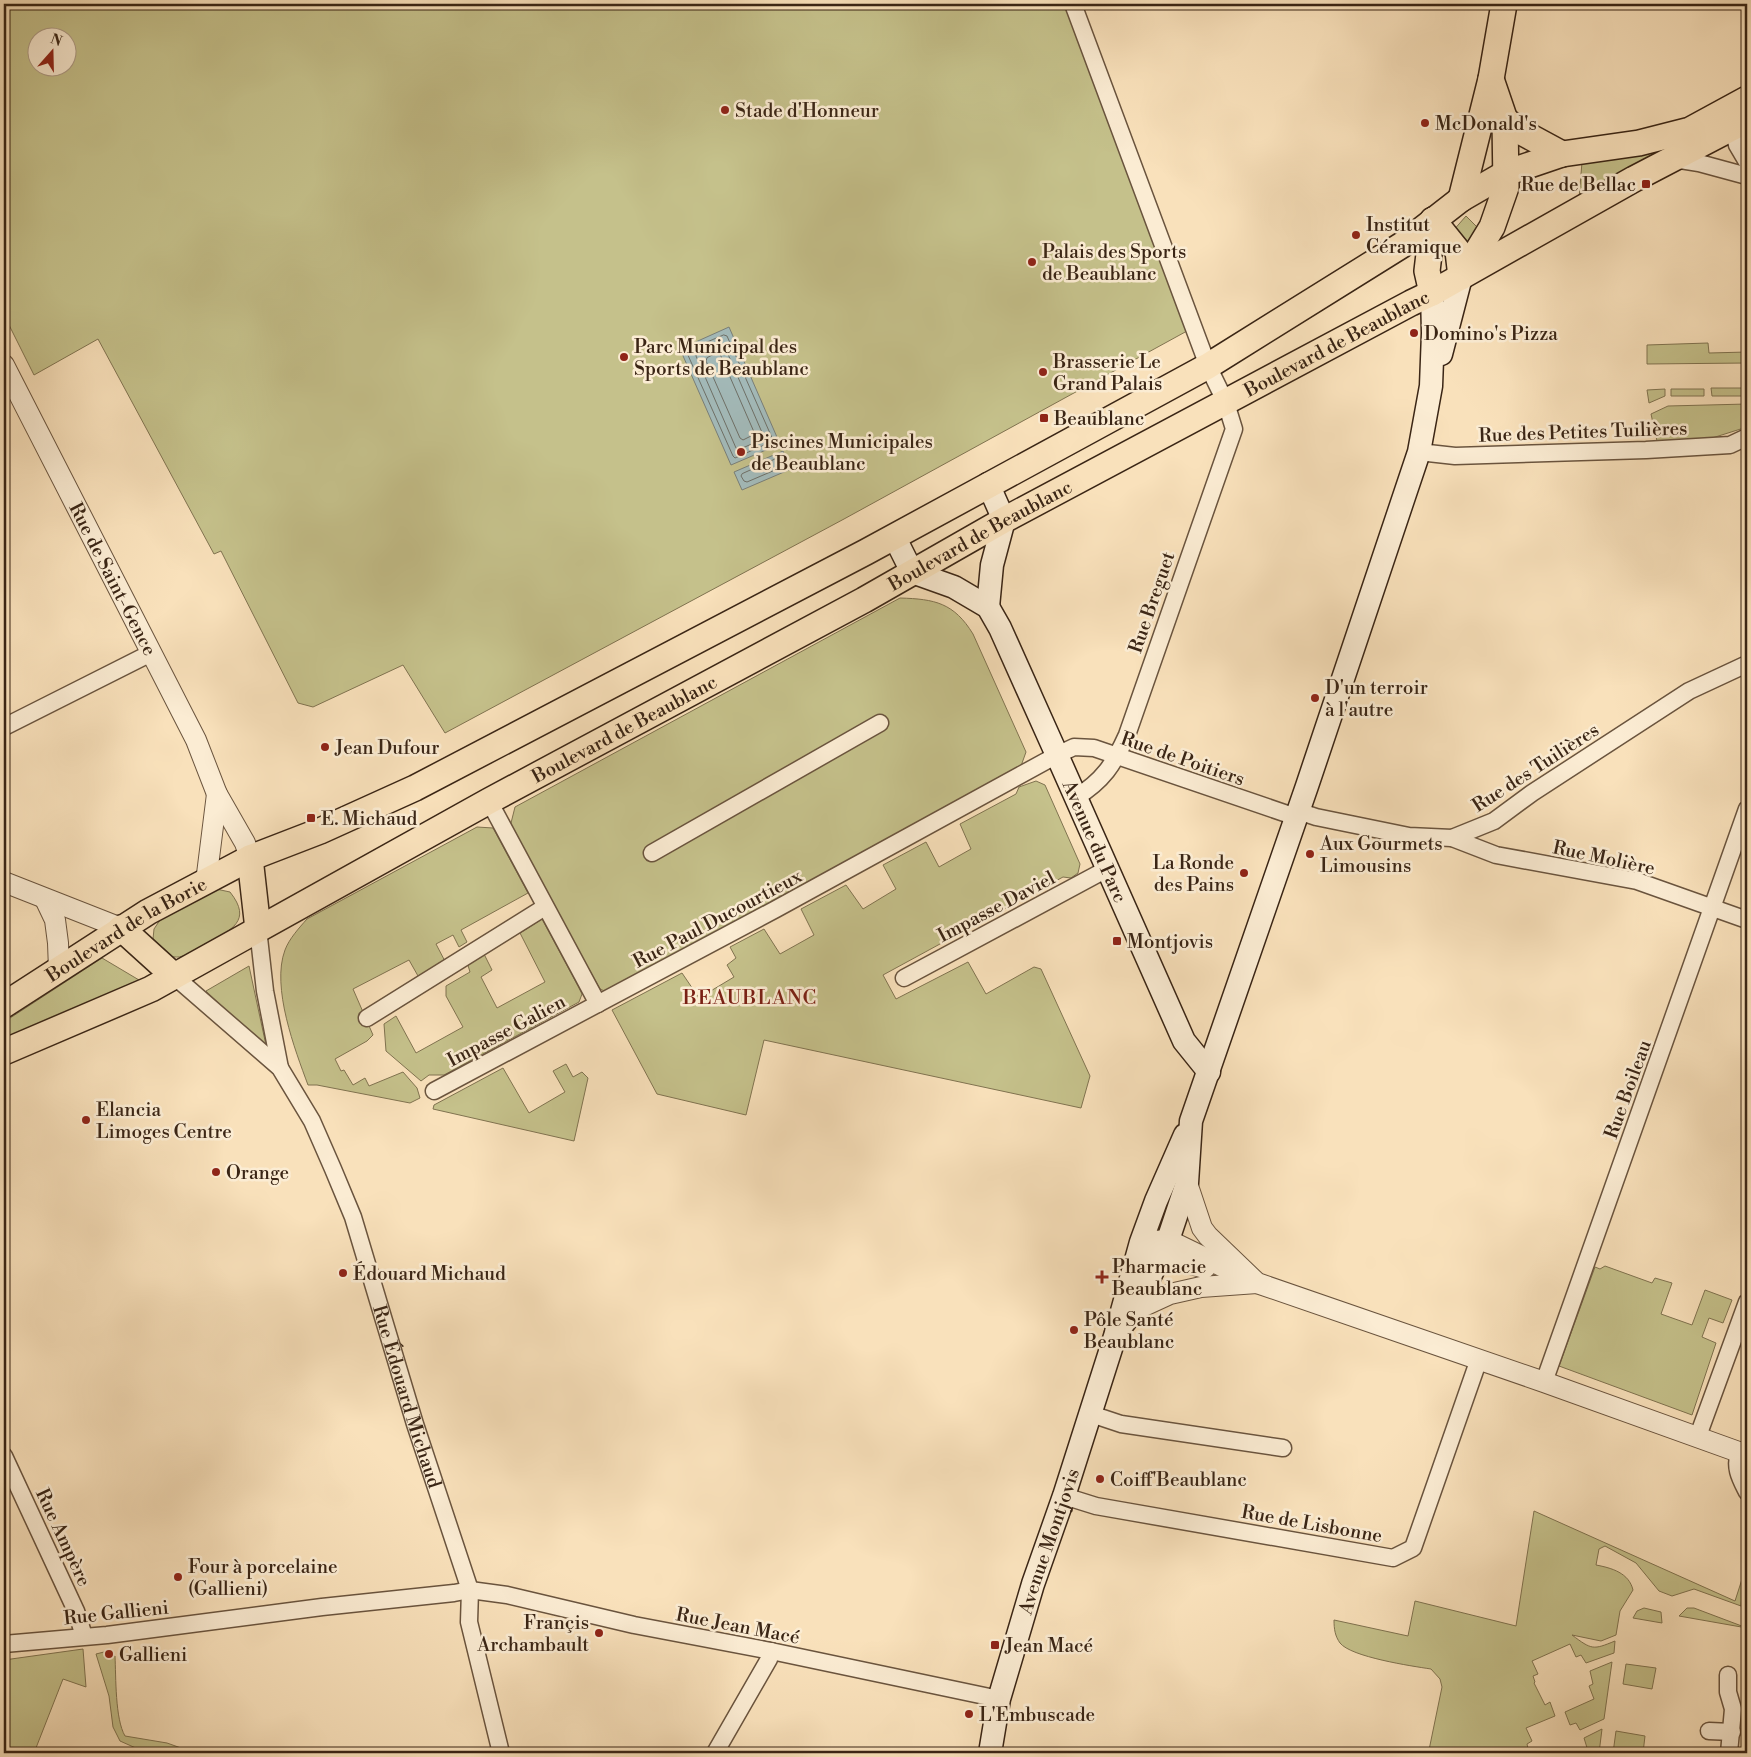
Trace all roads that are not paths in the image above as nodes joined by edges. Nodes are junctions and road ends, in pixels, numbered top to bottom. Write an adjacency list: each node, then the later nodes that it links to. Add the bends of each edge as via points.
1 (1074, 4): 20 (street, Rue Breguet)
2 (1504, 4): 3 (main road)
3 (1490, 79): 5 (main road); 13 (main road)
4 (1747, 99): 7 (main road)
5 (1504, 120): 8 (main road); 11 (main road)
6 (1740, 123): 7 (main road); 10 (street, via 1737,144)
7 (1696, 137): 8 (main road, Boulevard de Beaublanc); 9 (main road, Boulevard de Beaublanc)
8 (1562, 154): 11 (main road, Boulevard de Beaublanc)
9 (1674, 159): 12 (street); 16 (main road, Boulevard de Beaublanc)
10 (1747, 162)
11 (1506, 173): 13 (main road, Boulevard de Beaublanc); 15 (main road, via 1506,187)
12 (1747, 176)
13 (1461, 199): 14 (main road, Boulevard de Beaublanc); 15 (main road)
14 (1433, 220): 17 (main road, via 1458,251); 18 (main road, via 1427,271); 20 (main road, Boulevard de Beaublanc, via 1402,245)
15 (1492, 228): 16 (main road); 17 (main road)
16 (1516, 245): 17 (main road, Boulevard de Beaublanc)
17 (1461, 277): 18 (main road, Boulevard de Beaublanc); 21 (main road)
18 (1432, 293): 21 (main road); 22 (main road, Boulevard de Beaublanc)
19 (4, 365): 30 (street, Rue de Saint-Gence)
20 (1208, 366): 22 (street, Rue Breguet); 25 (main road, Boulevard de Beaublanc)
21 (1431, 386): 24 (main road)
22 (1226, 403): 26 (main road, Boulevard de Beaublanc); 35 (street, Rue Breguet, via 1234,429)
23 (1747, 437): 24 (street, Rue des Petites Tuilières, via 1730,445 1646,450 1455,456)
24 (1419, 452): 40 (main road)
25 (988, 484): 26 (main road); 27 (main road, Boulevard de Beaublanc)
26 (1004, 520): 28 (main road, Boulevard de Beaublanc); 29 (main road, via 992,565)
27 (894, 536): 28 (main road); 43 (main road, Boulevard de Beaublanc, via 415,788)
28 (912, 572): 29 (main road, Avenue du Parc, via 954,587); 38 (main road, Boulevard de Beaublanc)
29 (988, 607): 34 (main road, Avenue du Parc)
30 (151, 653): 33 (street); 36 (street, Rue de Saint-Gence, via 196,740)
31 (1747, 664): 41 (street, Rue des Tuilières, via 1688,691 1494,821)
32 (880, 723): 42 (street)
33 (4, 727)
34 (1058, 755): 35 (street, Rue de Poitiers, via 1074,747 1094,748); 37 (main road, Avenue du Parc); 57 (street, Rue Paul Ducourtieux)
35 (1118, 756): 37 (street, Rue Breguet, via 1108,772); 40 (street, Rue de Poitiers)
36 (216, 794): 43 (street, Rue de Saint-Gence, via 244,842); 46 (street, Rue de Saint-Gence)
37 (1076, 798): 44 (main road, Avenue du Parc)
38 (489, 801): 48 (street); 52 (main road, Boulevard de Beaublanc)
39 (1747, 809): 49 (street, Rue Boileau)
40 (1297, 814): 41 (street, Rue des Tuilières, via 1409,836); 61 (main road)
41 (1452, 838): 49 (street, Rue Molière, via 1496,855 1637,881)
42 (652, 853)
43 (251, 868): 46 (main road, Boulevard de la Borie); 52 (main road, Rue Édouard Michaud)
44 (1107, 869): 55 (street, Impasse Daviel); 61 (main road, Avenue du Parc, via 1184,1041)
45 (4, 882): 47 (street)
46 (206, 882): 51 (main road, Boulevard de la Borie)
47 (45, 899): 51 (street); 53 (street, via 55,920)
48 (545, 907): 57 (street); 58 (street)
49 (1713, 907): 50 (street, Rue Molière); 72 (street, Rue Boileau)
50 (1747, 920)
51 (121, 928): 53 (main road, Boulevard de la Borie); 54 (main road)
52 (258, 928): 54 (main road); 60 (street, Rue Édouard Michaud, via 265,991)
53 (59, 969): 56 (main road, Boulevard de la Borie)
54 (174, 976): 59 (main road); 60 (street, Rue Édouard Michaud)
55 (904, 978)
56 (4, 1004)
57 (598, 1004): 62 (street, Impasse Galien)
58 (367, 1018)
59 (4, 1052)
60 (280, 1068): 80 (street, Rue Édouard Michaud, via 312,1121 353,1217 415,1424)
61 (1208, 1072): 63 (main road)
62 (434, 1091)
63 (1191, 1121): 64 (main road, Avenue Montjovis); 65 (main road, Avenue Montjovis)
64 (1187, 1183): 66 (main road, Avenue Montjovis); 67 (street, via 1202,1228)
65 (1141, 1242): 66 (street); 70 (main road, Avenue Montjovis)
66 (1165, 1248): 67 (street); 69 (main road, Avenue Montjovis)
67 (1257, 1283): 69 (street, via 1201,1287 1170,1294); 71 (street)
68 (1747, 1302): 74 (street)
69 (1133, 1311): 70 (main road, Avenue Montjovis)
70 (1116, 1333): 73 (main road, Avenue Montjovis)
71 (1479, 1359): 72 (street); 79 (street, Rue de Lisbonne, via 1413,1548 1393,1558 1096,1506)
72 (1544, 1382): 74 (street)
73 (1091, 1414): 75 (street, via 1121,1424); 79 (main road, Avenue Montjovis)
74 (1698, 1436): 76 (street)
75 (1283, 1448)
76 (1743, 1454): 78 (street, via 1736,1462)
77 (4, 1456): 81 (street, Rue Ampère, via 76,1610)
78 (1747, 1492)
79 (1064, 1496): 85 (main road, Avenue Montjovis)
80 (470, 1590): 81 (street, Rue Gallieni); 83 (street, Rue Jean Macé); 88 (street, via 469,1622)
81 (84, 1636): 82 (street, Rue Gallieni)
82 (4, 1644)
83 (771, 1651): 85 (street, Rue Jean Macé); 89 (street)
84 (1728, 1675): 86 (street, via 1728,1692)
85 (999, 1699): 90 (main road, Avenue Montjovis)
86 (1737, 1723): 87 (street); 91 (street)
87 (1709, 1731)
88 (501, 1753)
89 (715, 1753)
90 (990, 1753)
91 (1729, 1753)

